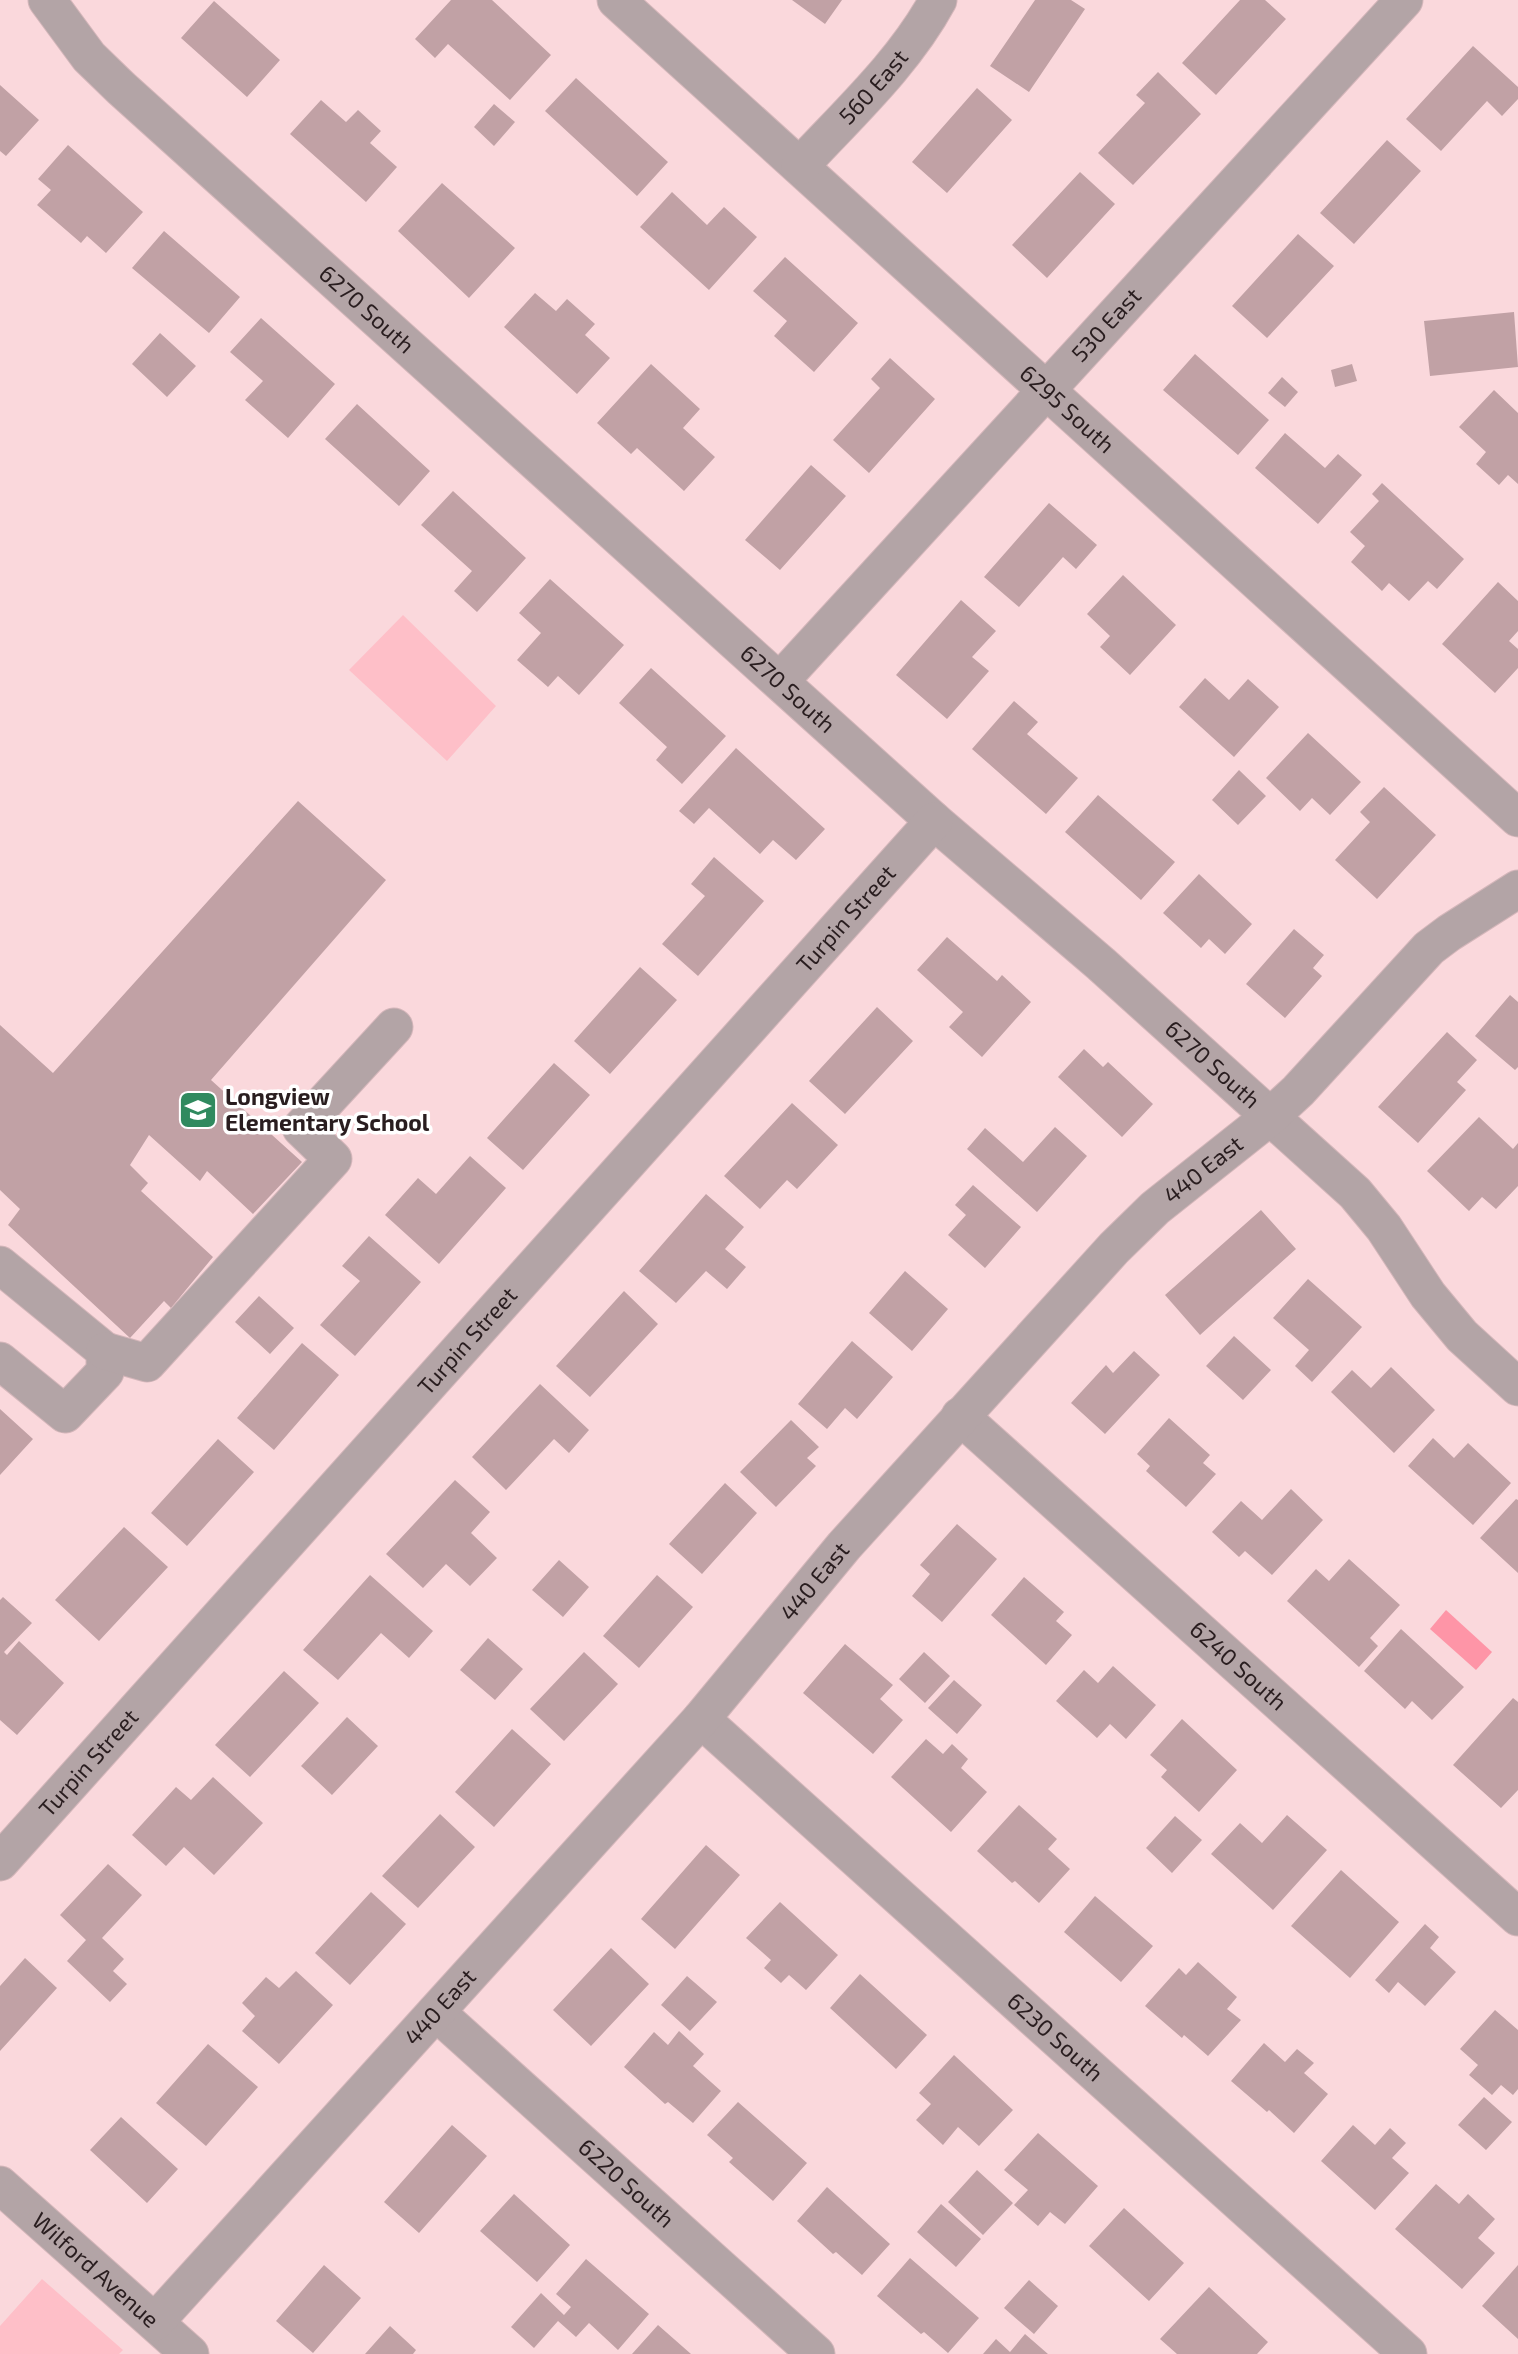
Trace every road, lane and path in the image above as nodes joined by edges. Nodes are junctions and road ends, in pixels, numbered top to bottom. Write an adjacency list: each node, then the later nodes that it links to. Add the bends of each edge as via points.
1 (47, 0): 7 (street, 6270 South, via 89,57 121,88)
2 (615, 0): 5 (street, 6295 South)
3 (938, 0): 5 (street, 560 East, via 889,69)
4 (1404, 0): 6 (street, 530 East)
5 (800, 166): 6 (street, 6295 South)
6 (1046, 389): 7 (street, 530 East); 8 (street, 6295 South)
7 (780, 681): 9 (street, 6270 South)
8 (1518, 818)
9 (934, 821): 12 (street, 6270 South); 19 (street, Turpin Street)
10 (1518, 889): 12 (street, 440 East, via 1429,948)
11 (394, 1027): 14 (street, via 301,1128 332,1159 147,1363)
12 (1271, 1116): 16 (street, 6270 South, via 1355,1193 1384,1228 1427,1295 1462,1336); 17 (street, 440 East, via 1155,1208)
13 (0, 1265): 14 (street)
14 (105, 1351): 15 (street, via 105,1372 65,1414)
15 (0, 1361)
16 (1518, 1387)
17 (960, 1416): 18 (street, 440 East, via 844,1546); 20 (street, 6240 South)
18 (701, 1719): 21 (street, 440 East); 26 (street, 6230 South)
19 (0, 1862)
20 (1518, 1917)
21 (436, 2012): 23 (street, 440 East); 25 (street, 6220 South)
22 (0, 2185): 23 (street, Wilford Avenue)
23 (155, 2322): 24 (street, Wilford Avenue)
24 (190, 2354)
25 (816, 2354)
26 (1408, 2354)

